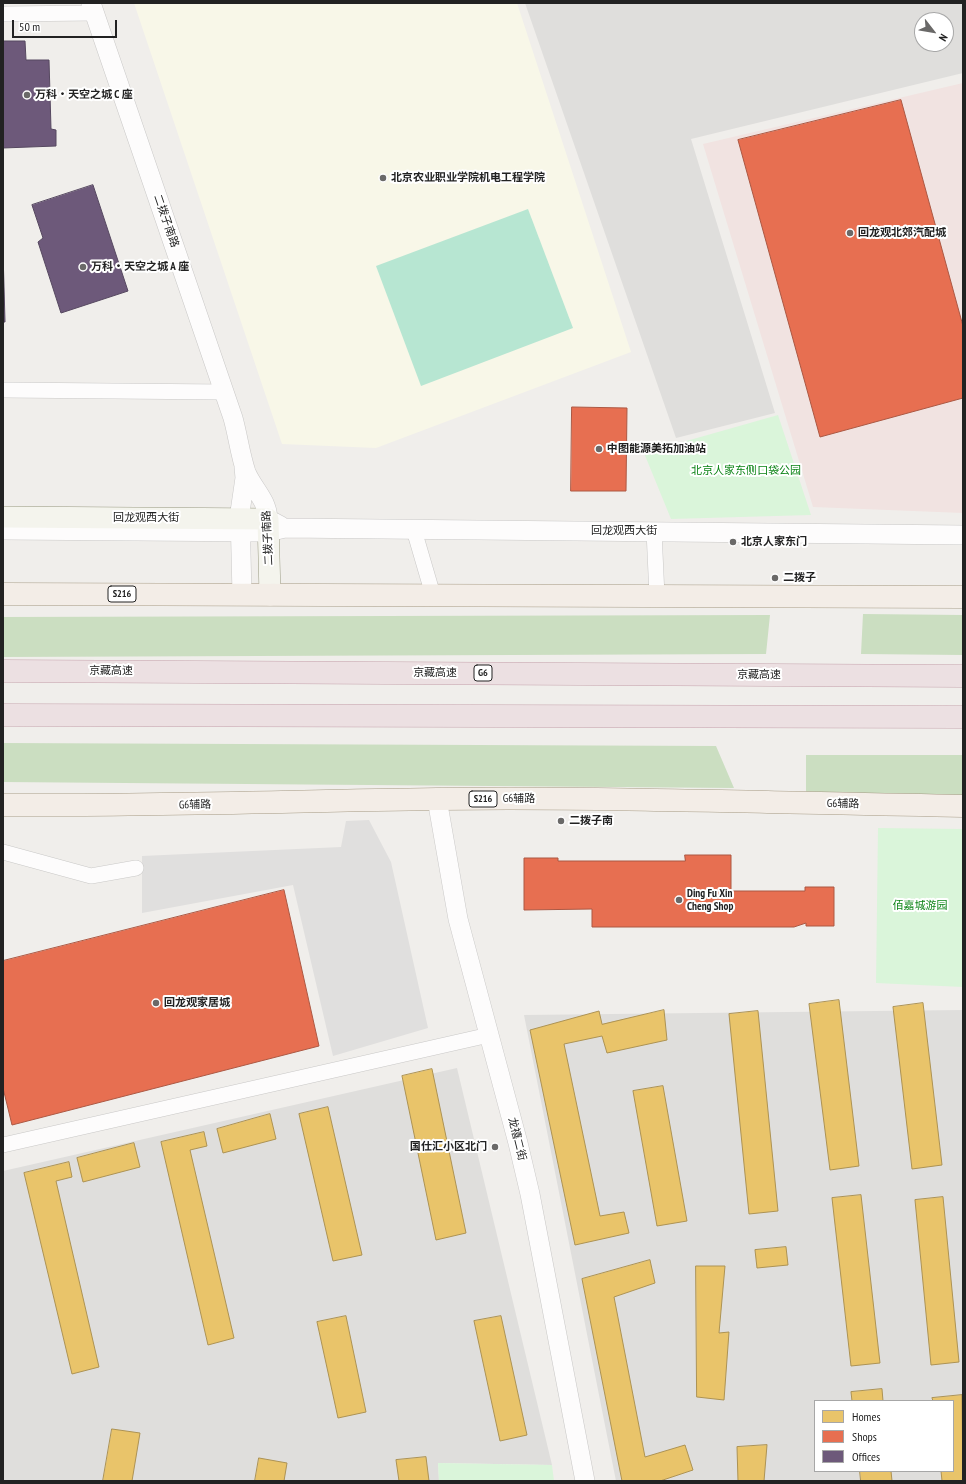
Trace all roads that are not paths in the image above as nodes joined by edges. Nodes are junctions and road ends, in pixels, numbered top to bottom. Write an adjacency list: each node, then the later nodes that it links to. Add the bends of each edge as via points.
1 (92, 8): 2 (street); 4 (street, 二拨子南路)
2 (3, 14)
3 (3, 390): 4 (street)
4 (224, 392): 5 (street, 二拨子南路)
5 (244, 463): 7 (street, 二拨子南路); 8 (street, 二拨子南路)
6 (3, 517): 7 (main road, 回龙观西大街)
7 (240, 525): 8 (main road, 回龙观西大街); 9 (street, 回龙观西大街); 14 (street, 二拨子南路)
8 (274, 526): 10 (street, 回龙观西大街); 15 (main road, 二拨子南路)
9 (3, 530)
10 (414, 530): 11 (street, 回龙观西大街); 16 (street)
11 (654, 531): 12 (street, 回龙观西大街); 17 (street)
12 (963, 535)
13 (3, 594): 14 (main road, S216)
14 (242, 595): 15 (main road, S216)
15 (270, 595): 16 (main road, S216)
16 (433, 596): 17 (main road, S216)
17 (657, 596): 18 (main road, S216)
18 (963, 597)
19 (3, 671): 20 (highway, 京藏高速 / G6)
20 (963, 676)
21 (3, 715): 22 (highway)
22 (963, 717)
23 (437, 799): 24 (main road, G6辅路 / S216, via 135,806); 25 (main road, G6辅路 / S216); 28 (street, 龙禧二街, via 458,919)
24 (3, 805)
25 (963, 806)
26 (3, 852): 27 (street, via 91,876)
27 (136, 868)
28 (489, 1034): 29 (street); 30 (street, 龙禧二街, via 530,1194)
29 (3, 1145)
30 (585, 1481)

